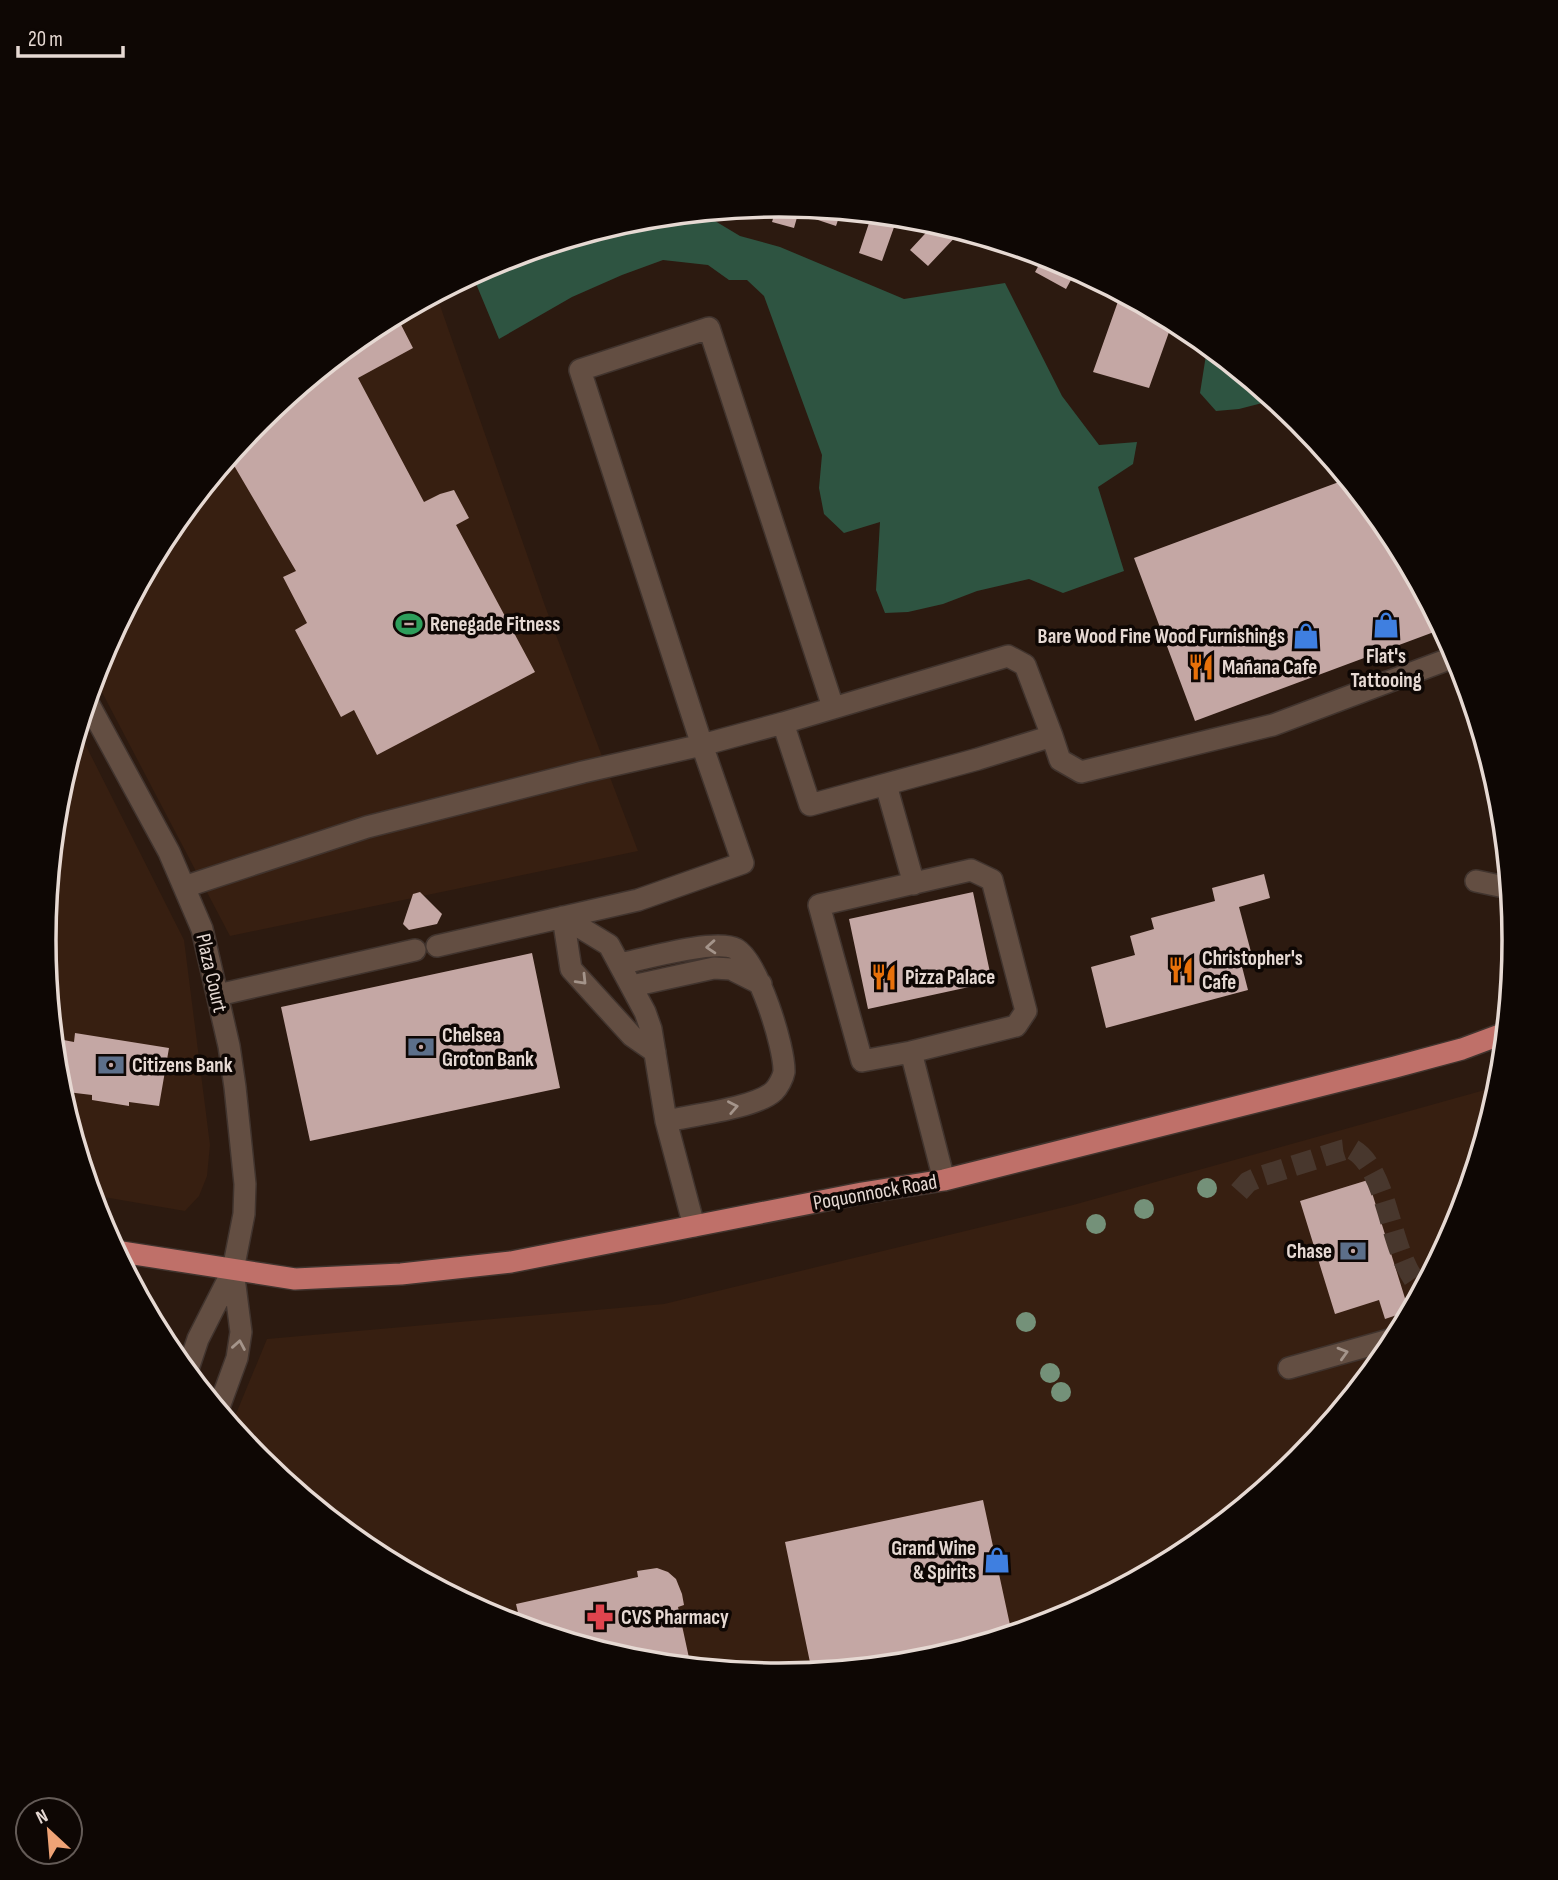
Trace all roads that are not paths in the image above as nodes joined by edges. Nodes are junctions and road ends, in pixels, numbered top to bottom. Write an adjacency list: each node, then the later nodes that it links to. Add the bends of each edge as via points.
1 (1446, 660): 5 (street, via 1273,725 1081,772 1060,760)
2 (833, 707): 4 (street); 5 (street, via 1009,656 1025,665); 6 (street, via 709,327 580,370)
3 (93, 712): 11 (street, Plaza Court)
4 (783, 723): 6 (street); 7 (street, via 810,806)
5 (1052, 736): 7 (street)
6 (702, 746): 11 (street, via 367,827); 12 (street, via 743,863 638,900)
7 (886, 785): 9 (street)
8 (1476, 881): 10 (street)
9 (914, 884): 21 (street, via 819,905 862,1061); 21 (street, via 971,870 992,880 1026,1011 1016,1026)
10 (1499, 886)
11 (184, 887): 18 (street, Plaza Court, via 202,929)
12 (563, 917): 13 (street); 15 (street, via 609,945); 20 (street, one-way to 20, via 571,969 632,1036)
13 (438, 946)
14 (415, 950): 18 (street)
15 (620, 964): 16 (street, one-way to 15, via 745,957 723,946); 17 (street)
16 (761, 984): 17 (street, via 731,969 714,968); 22 (street, one-way to 16, via 744,1105 775,1090 784,1075 783,1060)
17 (632, 986): 20 (street, via 651,1029)
18 (218, 995): 26 (street, Plaza Court, via 235,1087 245,1184)
19 (1496, 1037): 23 (main road, Poquonnock Road, via 1395,1067)
20 (655, 1052): 22 (street)
21 (911, 1052): 23 (street)
22 (666, 1121): 24 (street)
23 (944, 1180): 24 (main road, Poquonnock Road)
24 (694, 1226): 26 (main road, Poquonnock Road, via 510,1262 401,1274 295,1279)
25 (128, 1253): 26 (main road, Poquonnock Road)
26 (233, 1270): 28 (street); 30 (street, one-way to 26, via 241,1332)
27 (1380, 1343): 29 (street, one-way to 27)
28 (191, 1360)
29 (1289, 1368)
30 (222, 1400)

